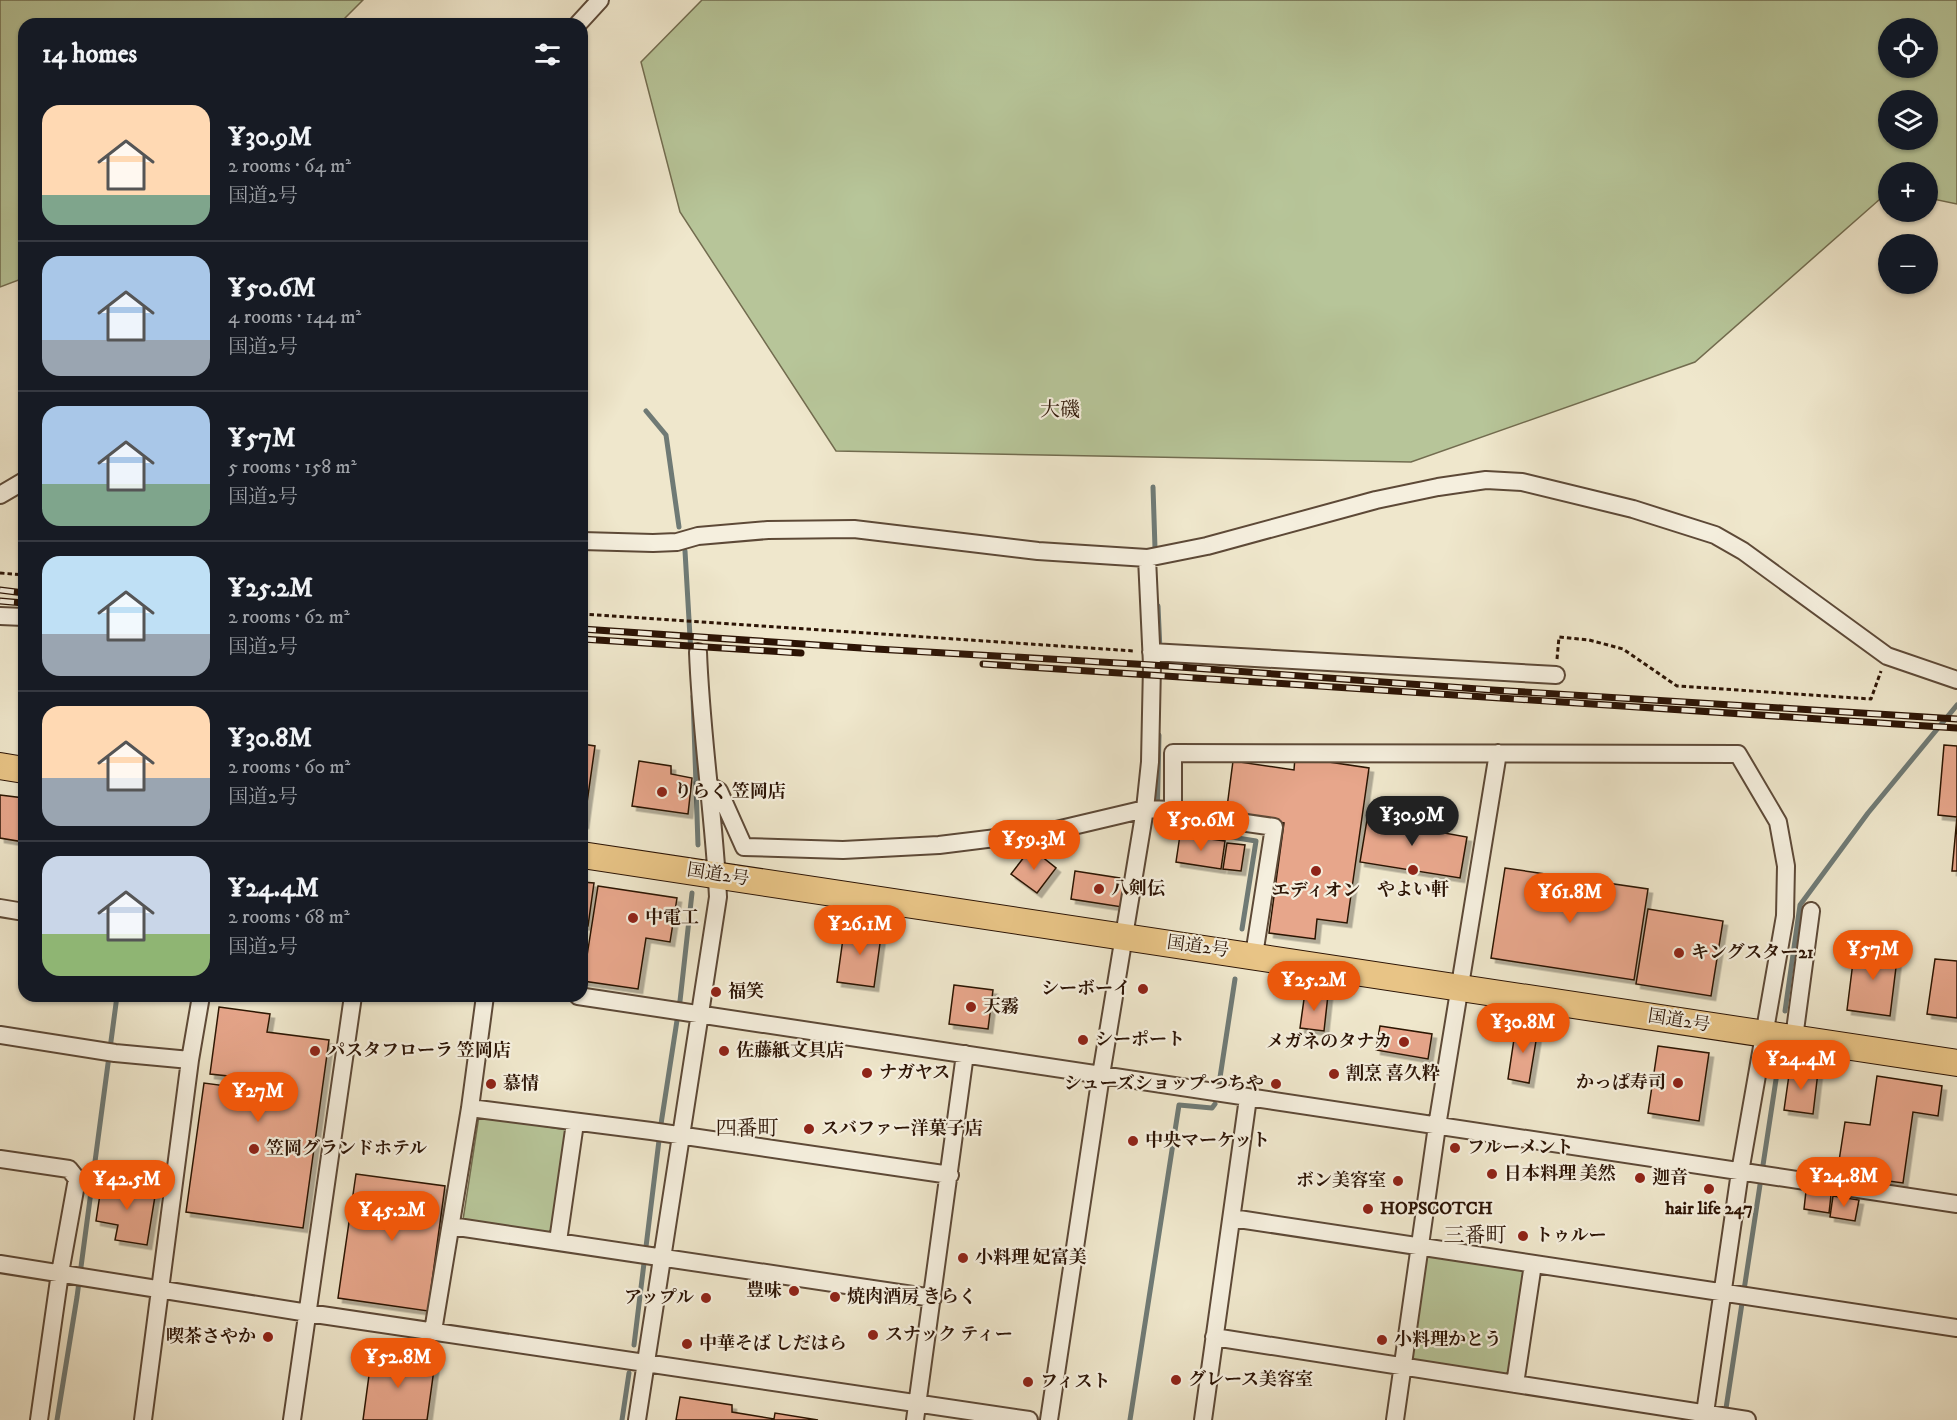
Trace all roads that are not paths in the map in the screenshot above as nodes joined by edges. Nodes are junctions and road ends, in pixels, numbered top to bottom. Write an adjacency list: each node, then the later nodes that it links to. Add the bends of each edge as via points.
1 (600, 0): 2 (street)
2 (584, 18)
3 (18, 484): 4 (street)
4 (0, 495)
5 (588, 542): 6 (street, via 677,542 698,536 768,530 854,529 1038,551)
6 (1147, 558): 10 (street); 12 (street, via 1437,487 1486,480 1522,482 1633,509 1715,535 1743,551 1887,656)
7 (0, 616): 8 (street)
8 (18, 617)
9 (698, 652): 16 (street)
10 (1158, 653): 11 (street); 17 (street, via 1150,762)
11 (1556, 675)
12 (1957, 680)
13 (1498, 753): 17 (street, via 1173,753); 25 (street); 31 (street, via 1738,754 1778,822 1786,866 1785,916)
14 (0, 766): 15 (highway)
15 (18, 769)
16 (710, 786): 17 (street, via 719,791 744,847 843,850 939,845 1052,831); 19 (street)
17 (1159, 810): 23 (street); 24 (street, via 1274,827)
18 (588, 856): 19 (highway, 国道2号)
19 (717, 874): 23 (highway, 国道2号); 30 (street, via 717,897)
20 (0, 908): 21 (street)
21 (18, 911)
22 (1811, 911): 33 (street)
23 (1125, 936): 24 (highway, 国道2号); 37 (street)
24 (1254, 955): 25 (highway, 国道2号)
25 (1461, 988): 31 (highway, 国道2号); 41 (street)
26 (588, 998): 30 (street)
27 (200, 1002): 35 (street)
28 (352, 1002): 58 (street)
29 (484, 1002): 39 (street)
30 (695, 1013): 34 (street); 42 (street)
31 (1764, 1033): 33 (highway, 国道2号); 44 (street)
32 (0, 1035): 35 (street)
33 (1794, 1038): 36 (highway, 国道2号)
34 (965, 1054): 37 (street); 45 (street)
35 (190, 1060): 55 (street)
36 (1957, 1063)
37 (1101, 1075): 38 (street); 72 (street)
38 (1248, 1098): 41 (street); 47 (street)
39 (470, 1108): 40 (street); 48 (street)
40 (575, 1123): 42 (street); 49 (street)
41 (1437, 1126): 44 (street); 50 (street)
42 (666, 1134): 45 (street); 51 (street)
43 (0, 1159): 54 (street, via 69,1169 77,1179)
44 (1754, 1174): 46 (street); 56 (street)
45 (950, 1175): 57 (street)
46 (1957, 1204)
47 (1232, 1218): 50 (street); 61 (street)
48 (451, 1226): 49 (street); 60 (street)
49 (558, 1240): 51 (street)
50 (1421, 1247): 53 (street); 63 (street)
51 (651, 1254): 57 (street); 62 (street)
52 (0, 1264): 54 (street)
53 (1533, 1264): 56 (street); 64 (street)
54 (73, 1276): 55 (street); 67 (street)
55 (162, 1289): 58 (street); 68 (street)
56 (1736, 1295): 59 (street); 66 (street)
57 (933, 1298): 65 (street)
58 (308, 1312): 60 (street); 69 (street)
59 (1957, 1328)
60 (433, 1331): 62 (street)
61 (1214, 1337): 63 (street); 73 (street)
62 (646, 1362): 65 (street); 70 (street)
63 (1404, 1367): 64 (street); 74 (street)
64 (1515, 1384): 66 (street)
65 (916, 1412): 71 (street)
66 (1721, 1417)
67 (39, 1420)
68 (143, 1420)
69 (292, 1420)
70 (637, 1420)
71 (1029, 1420)
72 (1049, 1420)
73 (1203, 1420)
74 (1395, 1420)

